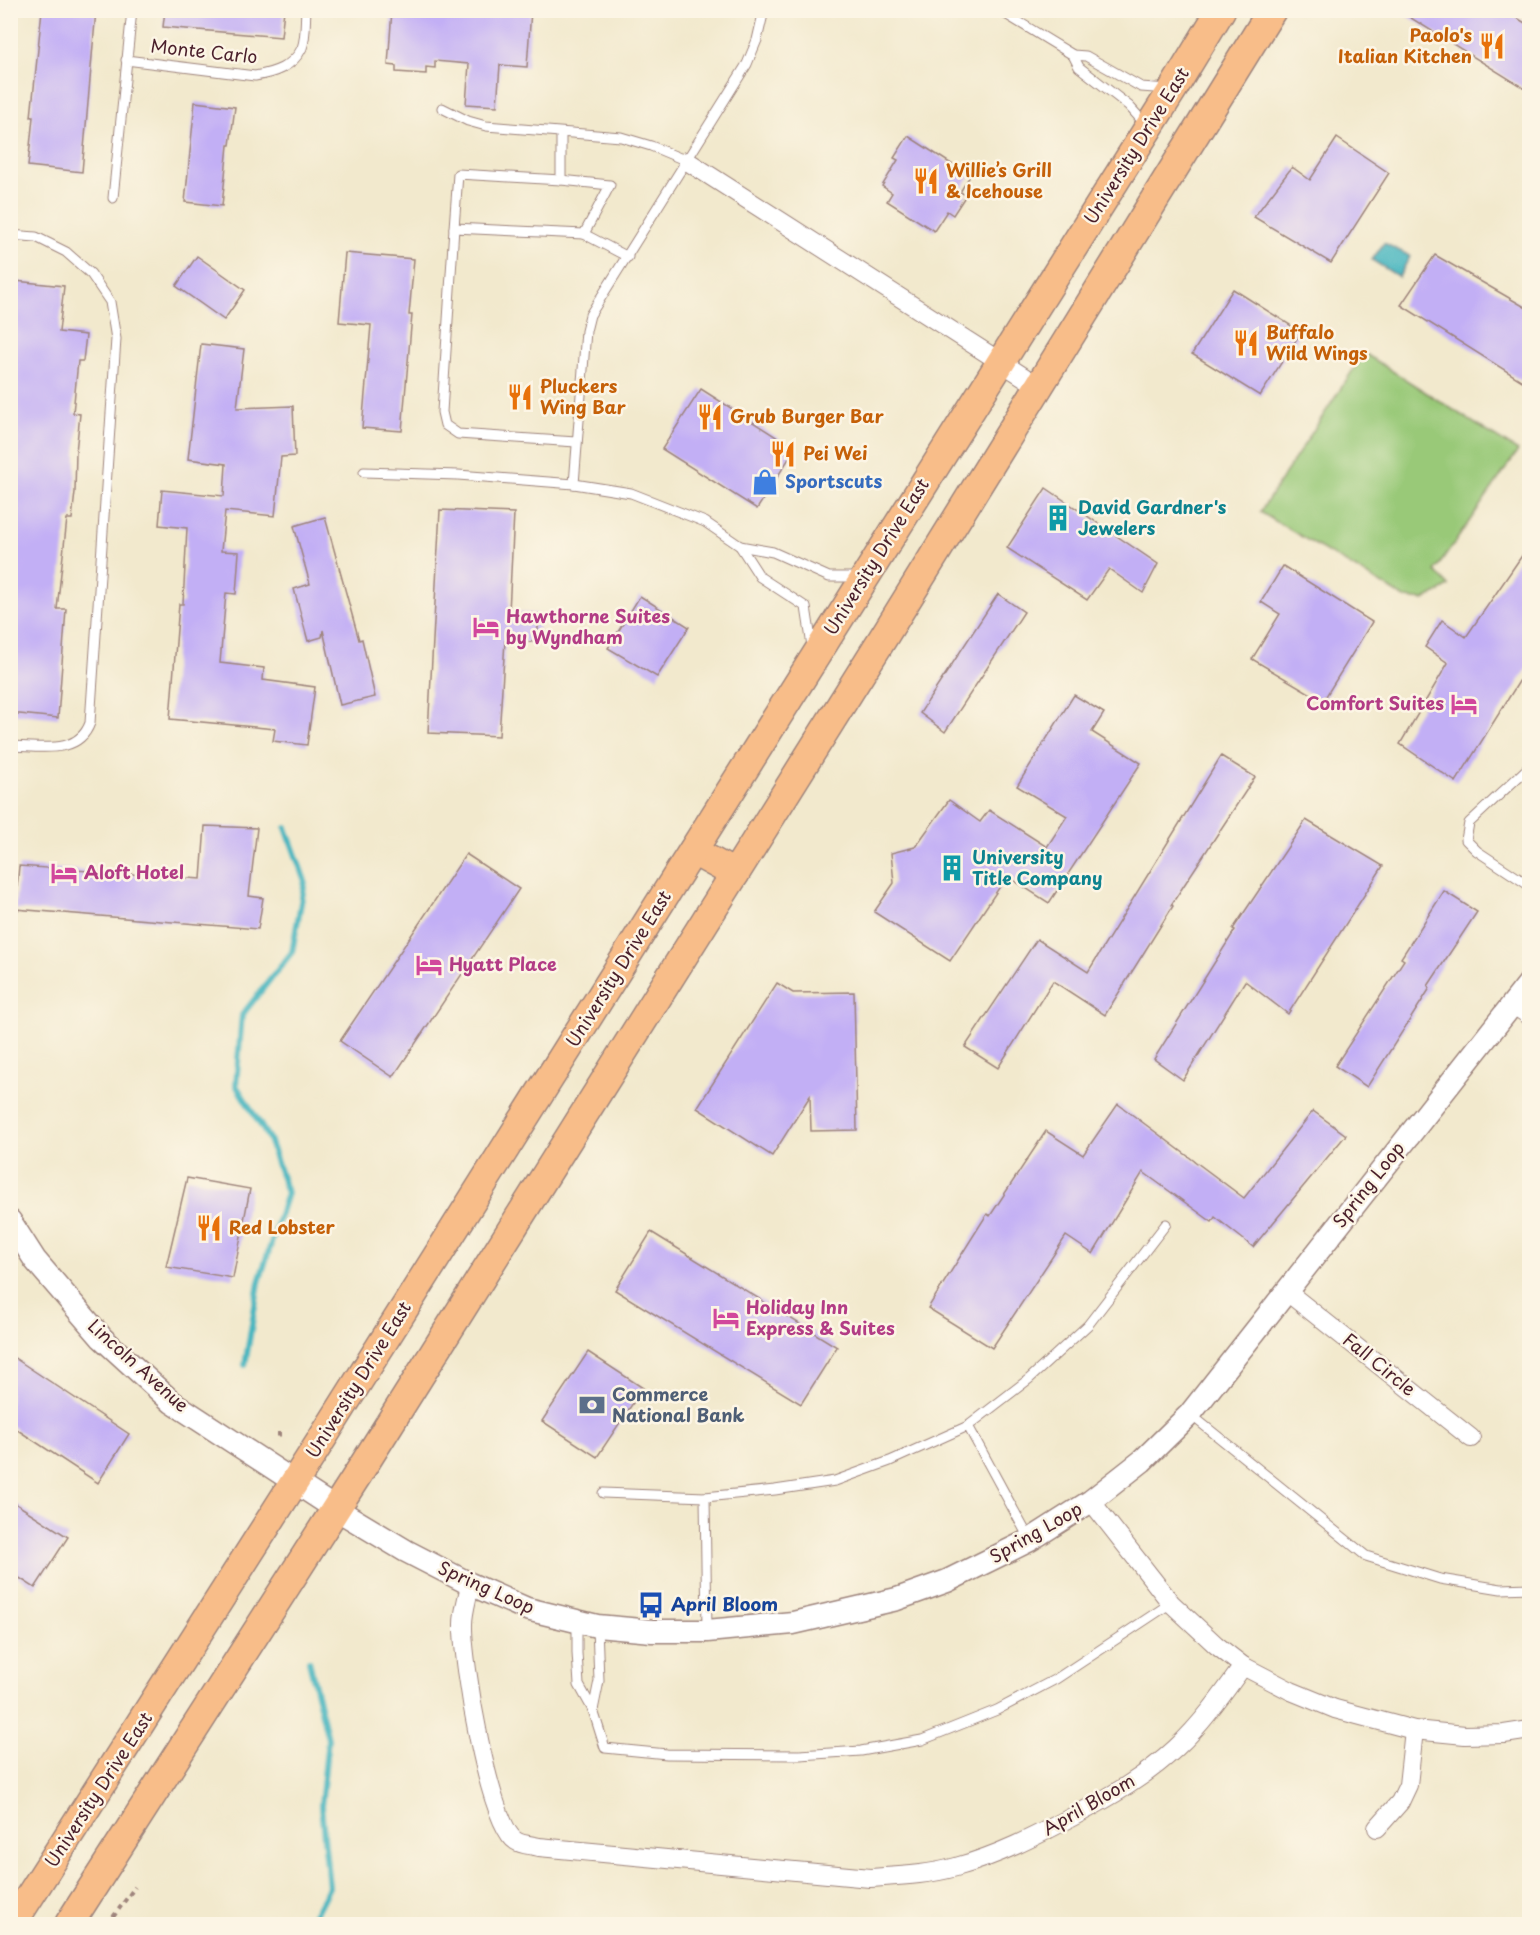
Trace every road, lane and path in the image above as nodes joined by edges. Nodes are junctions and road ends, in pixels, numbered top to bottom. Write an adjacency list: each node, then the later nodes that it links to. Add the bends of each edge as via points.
1 (132, 10): 9 (lane, Monte Carlo)
2 (306, 10): 9 (lane, Monte Carlo, via 303,47 295,59 270,74 255,76)
3 (765, 10): 15 (lane, via 747,64)
4 (999, 10): 8 (lane)
5 (1221, 10): 11 (main road, University Drive East)
6 (1231, 10): 10 (main road)
7 (1272, 10): 10 (main road)
8 (1073, 55): 11 (lane, via 1086,56 1141,87); 13 (lane, via 1079,67 1129,106)
9 (126, 60): 17 (lane, Monte Carlo)
10 (1241, 60): 23 (main road)
11 (1173, 89): 13 (main road, University Drive East)
12 (441, 108): 14 (lane, via 486,126)
13 (1149, 128): 22 (main road, University Drive East)
14 (561, 133): 15 (lane, via 621,137); 16 (lane)
15 (687, 161): 21 (lane); 22 (street)
16 (561, 180): 18 (lane, via 458,174); 19 (lane, via 610,185)
17 (113, 198)
18 (454, 228): 19 (lane); 24 (lane, via 442,412 445,425 458,434)
19 (584, 234): 21 (lane)
20 (10, 235): 30 (lane, via 36,237 66,252 91,274 110,302 116,339 90,723 82,738 65,746)
21 (628, 257): 24 (lane, via 590,315)
22 (1001, 362): 23 (street); 28 (main road, University Drive East)
23 (1038, 386): 33 (main road)
24 (576, 442): 26 (lane)
25 (364, 472): 26 (lane)
26 (574, 484): 27 (lane, via 631,493 705,522)
27 (740, 546): 28 (lane, via 773,552 829,577); 29 (lane, via 760,577 806,607)
28 (865, 578): 29 (main road, University Drive East)
29 (814, 658): 32 (main road, University Drive East)
30 (10, 746)
31 (1530, 766): 34 (lane, via 1469,823 1466,840)
32 (693, 851): 33 (main road); 43 (main road, University Drive East)
33 (735, 874): 47 (main road)
34 (1530, 886)
35 (1530, 982): 36 (street, Spring Loop)
36 (1521, 1010): 39 (street, Spring Loop)
37 (10, 1221): 43 (street, Lincoln Avenue, via 35,1260 102,1338 172,1402)
38 (1166, 1224): 41 (lane, via 1088,1325 1029,1379)
39 (1286, 1291): 40 (street, Spring Loop); 42 (street, Fall Circle)
40 (1190, 1414): 46 (street, Spring Loop, via 1142,1461); 50 (lane, via 1366,1556 1440,1579 1501,1589)
41 (968, 1426): 45 (lane, via 835,1481); 48 (lane)
42 (1471, 1438)
43 (295, 1482): 47 (street, Lincoln Avenue); 60 (main road, University Drive East)
44 (603, 1493): 45 (lane)
45 (705, 1497): 53 (lane)
46 (1091, 1501): 48 (street, Spring Loop); 51 (street)
47 (336, 1509): 49 (street, Spring Loop); 61 (main road)
48 (1030, 1540): 53 (street, Spring Loop, via 947,1581 897,1599 793,1623)
49 (470, 1584): 52 (street, Spring Loop, via 527,1609); 54 (street, April Bloom, via 463,1624 469,1685 493,1799 504,1828 516,1841 539,1847 870,1878 954,1868 993,1856 1121,1791 1176,1748)
50 (1530, 1588)
51 (1171, 1603): 54 (street); 55 (lane, via 1056,1679 997,1710 922,1740 861,1751 800,1755 667,1754 605,1748)
52 (587, 1623): 53 (street, Spring Loop); 55 (lane, via 599,1681); 55 (lane, via 579,1685)
53 (707, 1631)
54 (1243, 1666): 56 (street, via 1335,1709)
55 (593, 1710)
56 (1414, 1730): 57 (street, via 1465,1735); 58 (street, via 1408,1785 1400,1802)
57 (1530, 1730)
58 (1377, 1828)
59 (135, 1887): 62 (path)
60 (12, 1924)
61 (69, 1924)
62 (108, 1924)

